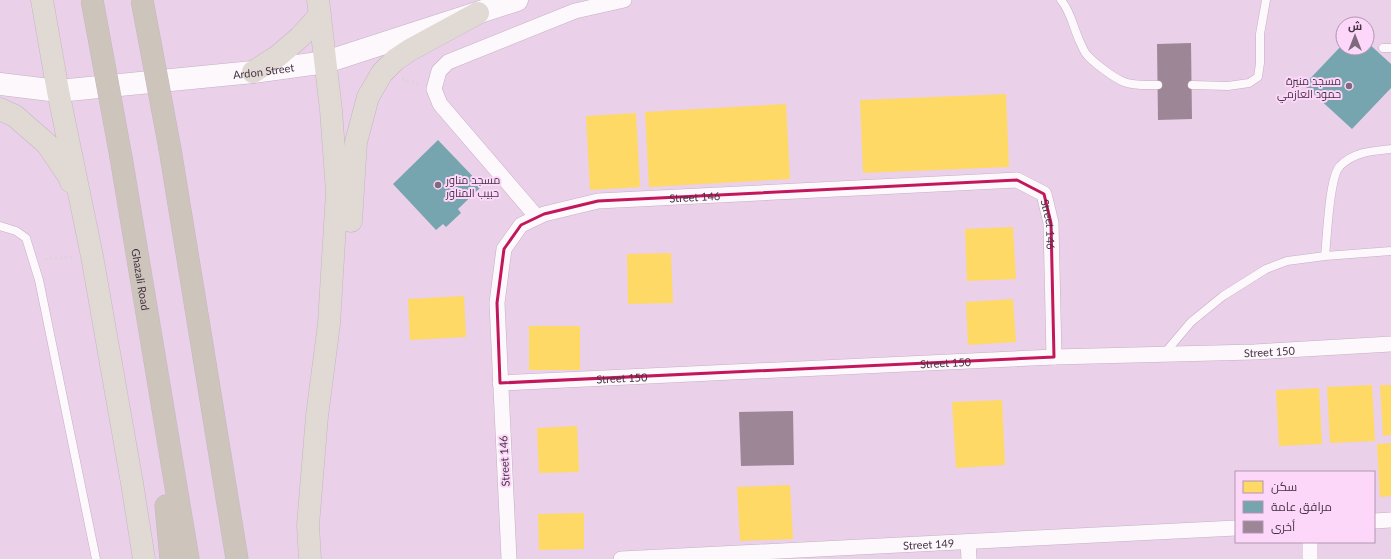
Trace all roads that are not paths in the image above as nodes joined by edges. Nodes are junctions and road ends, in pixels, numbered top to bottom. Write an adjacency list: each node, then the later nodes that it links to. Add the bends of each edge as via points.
1 (42, 0): 15 (main road)
2 (92, 0): 24 (highway, Ghazali Road, bridge)
3 (142, 0): 39 (highway, bridge, via 170,149)
4 (518, 0): 9 (main road, Ardon Street)
5 (624, 0): 18 (street, via 575,11 448,62 439,71 434,89 440,104)
6 (1061, 0): 13 (lane, via 1086,54 1124,82)
7 (1266, 0): 14 (lane, via 1260,34 1258,77 1249,83 1228,86)
8 (319, 8): 10 (main road); 11 (main road, via 300,37 278,56)
9 (478, 13): 10 (main road, Ardon Street); 23 (main road, via 395,60 382,73 368,97 356,142 350,229)
10 (326, 62): 11 (main road, Ardon Street); 23 (main road, via 337,192)
11 (253, 72): 15 (main road, Ardon Street)
12 (0, 84): 15 (main road, Ardon Street)
13 (1158, 85)
14 (1192, 85)
15 (58, 91): 19 (main road)
16 (0, 109): 19 (main road, via 15,116 47,144 70,178)
17 (1391, 149): 22 (lane, via 1354,156 1338,167 1333,180)
18 (537, 217): 27 (street, Street 146, via 598,201 1017,180 1044,194 1051,223); 28 (street, Street 146, via 521,225 504,249 497,304)
19 (84, 222): 36 (main road)
20 (0, 226): 35 (lane, via 16,230 26,238 33,259)
21 (1391, 251): 22 (lane)
22 (1325, 256): 26 (lane, via 1287,261 1266,269 1223,296 1191,322)
23 (329, 324): 40 (main road, via 317,416 308,525)
24 (150, 327): 37 (highway); 38 (highway, Ghazali Road)
25 (1391, 344): 26 (street, Street 150)
26 (1164, 355): 27 (street, Street 150)
27 (1054, 357): 28 (street, Street 150)
28 (500, 383): 41 (street, Street 146)
29 (1391, 520): 30 (street)
30 (1375, 521)
31 (1235, 528): 32 (street, Street 149)
32 (968, 542): 34 (street, Street 149); 43 (street)
33 (1310, 543): 44 (street)
34 (844, 553): 42 (street, Street 149)
35 (96, 559)
36 (144, 559)
37 (171, 559)
38 (188, 559)
39 (237, 559)
40 (310, 559)
41 (509, 559)
42 (621, 559)
43 (969, 559)
44 (1310, 559)

